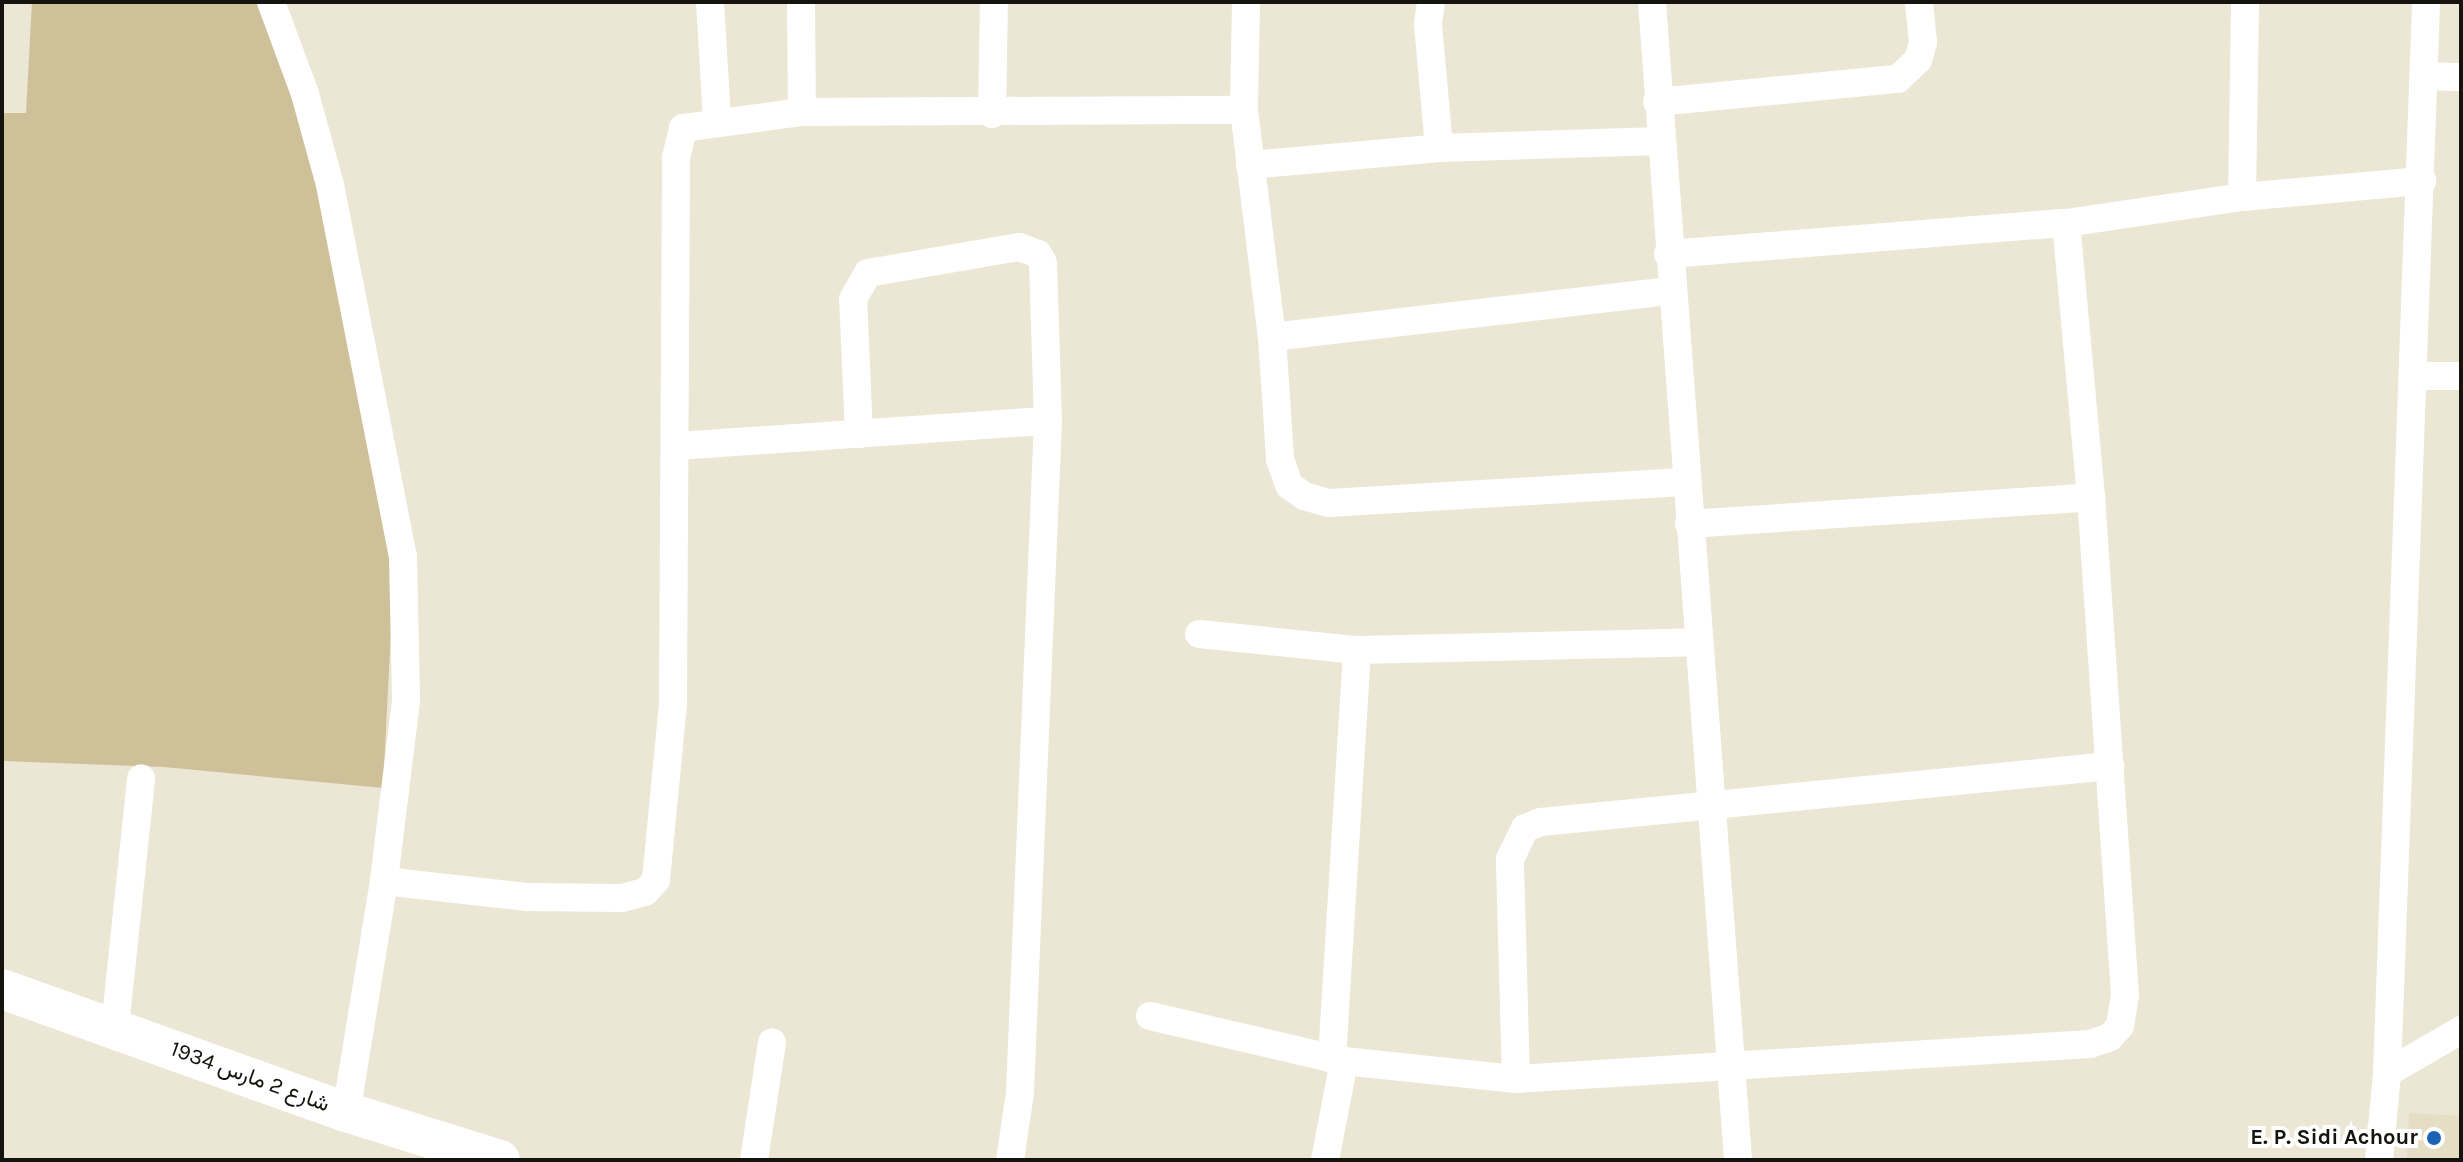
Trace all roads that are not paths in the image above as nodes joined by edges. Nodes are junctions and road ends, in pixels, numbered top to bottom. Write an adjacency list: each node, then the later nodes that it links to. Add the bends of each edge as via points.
1 (271, 2): 41 (street, via 305,94 330,185 403,556 406,701)
2 (710, 2): 17 (street)
3 (801, 2): 15 (street)
4 (994, 2): 16 (street)
5 (1246, 2): 14 (street)
6 (1431, 2): 19 (street, via 1428,24)
7 (1652, 2): 13 (street)
8 (1919, 2): 13 (street, via 1923,43 1918,60 1898,79)
9 (2245, 2): 22 (street)
10 (2426, 2): 11 (street)
11 (2425, 76): 12 (street); 21 (street)
12 (2461, 77)
13 (1657, 102): 18 (street)
14 (1244, 110): 16 (street); 20 (street)
15 (802, 112): 16 (street); 17 (street)
16 (992, 114)
17 (717, 120): 31 (street, via 683,128 677,140)
18 (1660, 141): 19 (street); 24 (street)
19 (1439, 148): 20 (street)
20 (1250, 165): 26 (street)
21 (2422, 181): 22 (street); 27 (street)
22 (2242, 197): 23 (street)
23 (2066, 223): 24 (street); 33 (street)
24 (1668, 254): 25 (street)
25 (1672, 291): 26 (street); 32 (street)
26 (1272, 337): 32 (street, via 1280,459 1289,485 1304,496 1329,503)
27 (2414, 376): 28 (street); 49 (street)
28 (2461, 376)
29 (1048, 421): 30 (street); 30 (street, via 1043,263 1030,248 1019,247 868,273 857,285 853,299); 54 (street, via 1021,1077)
30 (859, 434): 31 (street)
31 (677, 446): 41 (street, via 673,702 656,880 645,892 622,898 526,897)
32 (1686, 482): 34 (street)
33 (2091, 497): 34 (street); 38 (street)
34 (1689, 524): 36 (street)
35 (1199, 634): 37 (street)
36 (1698, 642): 37 (street); 40 (street)
37 (1357, 650): 47 (street)
38 (2110, 766): 40 (street); 48 (street, via 2125,995 2120,1026 2110,1037 2090,1044)
39 (141, 778): 44 (street)
40 (1710, 805): 48 (street); 50 (street, via 1541,822 1525,828 1515,842 1510,859)
41 (384, 881): 51 (street)
42 (2, 989): 44 (street, شارع 2 مارس 1934)
43 (1150, 1016): 47 (street)
44 (115, 1027): 51 (street, شارع 2 مارس 1934)
45 (2461, 1030): 49 (street)
46 (772, 1042): 53 (street)
47 (1338, 1060): 50 (street); 55 (street)
48 (1732, 1067): 50 (street); 56 (street)
49 (2387, 1073): 57 (street)
50 (1516, 1079)
51 (346, 1112): 52 (street, شارع 2 مارس 1934)
52 (500, 1160)
53 (754, 1160)
54 (1010, 1160)
55 (1325, 1160)
56 (1738, 1160)
57 (2379, 1160)

